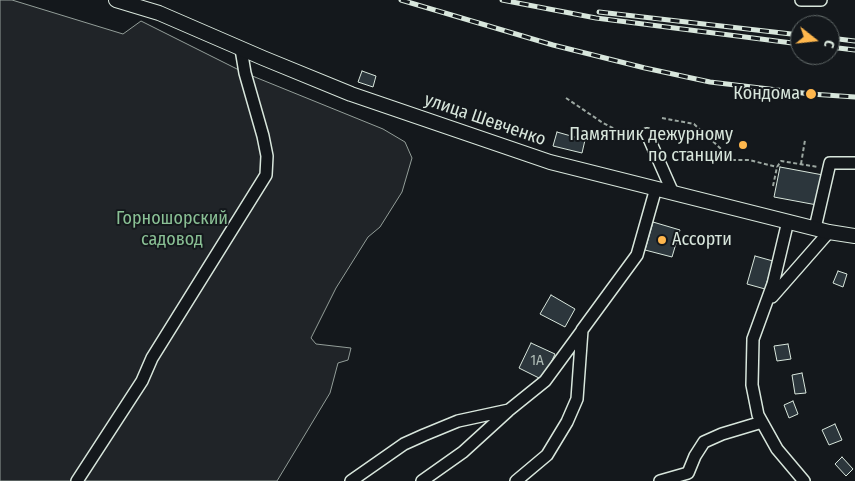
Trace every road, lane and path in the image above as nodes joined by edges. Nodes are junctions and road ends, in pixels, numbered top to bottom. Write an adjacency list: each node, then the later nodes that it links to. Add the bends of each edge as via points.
1 (116, 0): 4 (main road, улица Шевченко, via 159,13)
2 (801, 0): 3 (street)
3 (821, 0)
4 (241, 49): 14 (main road, улица Шевченко, via 351,94 477,138 550,162); 24 (street, via 267,156 266,175 152,358 142,381)
5 (566, 98): 7 (path, via 617,130)
6 (662, 118): 11 (path, via 694,124 733,160 749,160)
7 (648, 136): 15 (street)
8 (805, 140): 10 (path)
9 (855, 163): 12 (street, via 830,163)
10 (801, 164): 11 (path, via 782,161); 12 (path, via 819,167)
11 (776, 167): 13 (path)
12 (827, 175): 17 (street)
13 (773, 186)
14 (656, 188): 15 (main road, улица Шевченко); 21 (street, via 637,255)
15 (673, 192): 16 (main road, улица Шевченко)
16 (788, 221): 17 (main road, улица Шевченко); 20 (street, via 773,284)
17 (815, 228): 18 (main road, улица Шевченко)
18 (829, 232): 19 (main road, улица Шевченко); 20 (street)
19 (855, 236)
20 (763, 308): 23 (street, via 753,339 752,384)
21 (582, 330): 22 (street, via 546,381); 27 (street, via 577,399 547,455)
22 (509, 410): 25 (street, via 458,421 424,435 404,444); 26 (street, via 464,452)
23 (762, 422): 28 (street, via 704,442 688,473); 29 (street, via 777,449)
24 (77, 481)
25 (351, 481)
26 (422, 481)
27 (516, 481)
28 (660, 481)
29 (804, 481)

